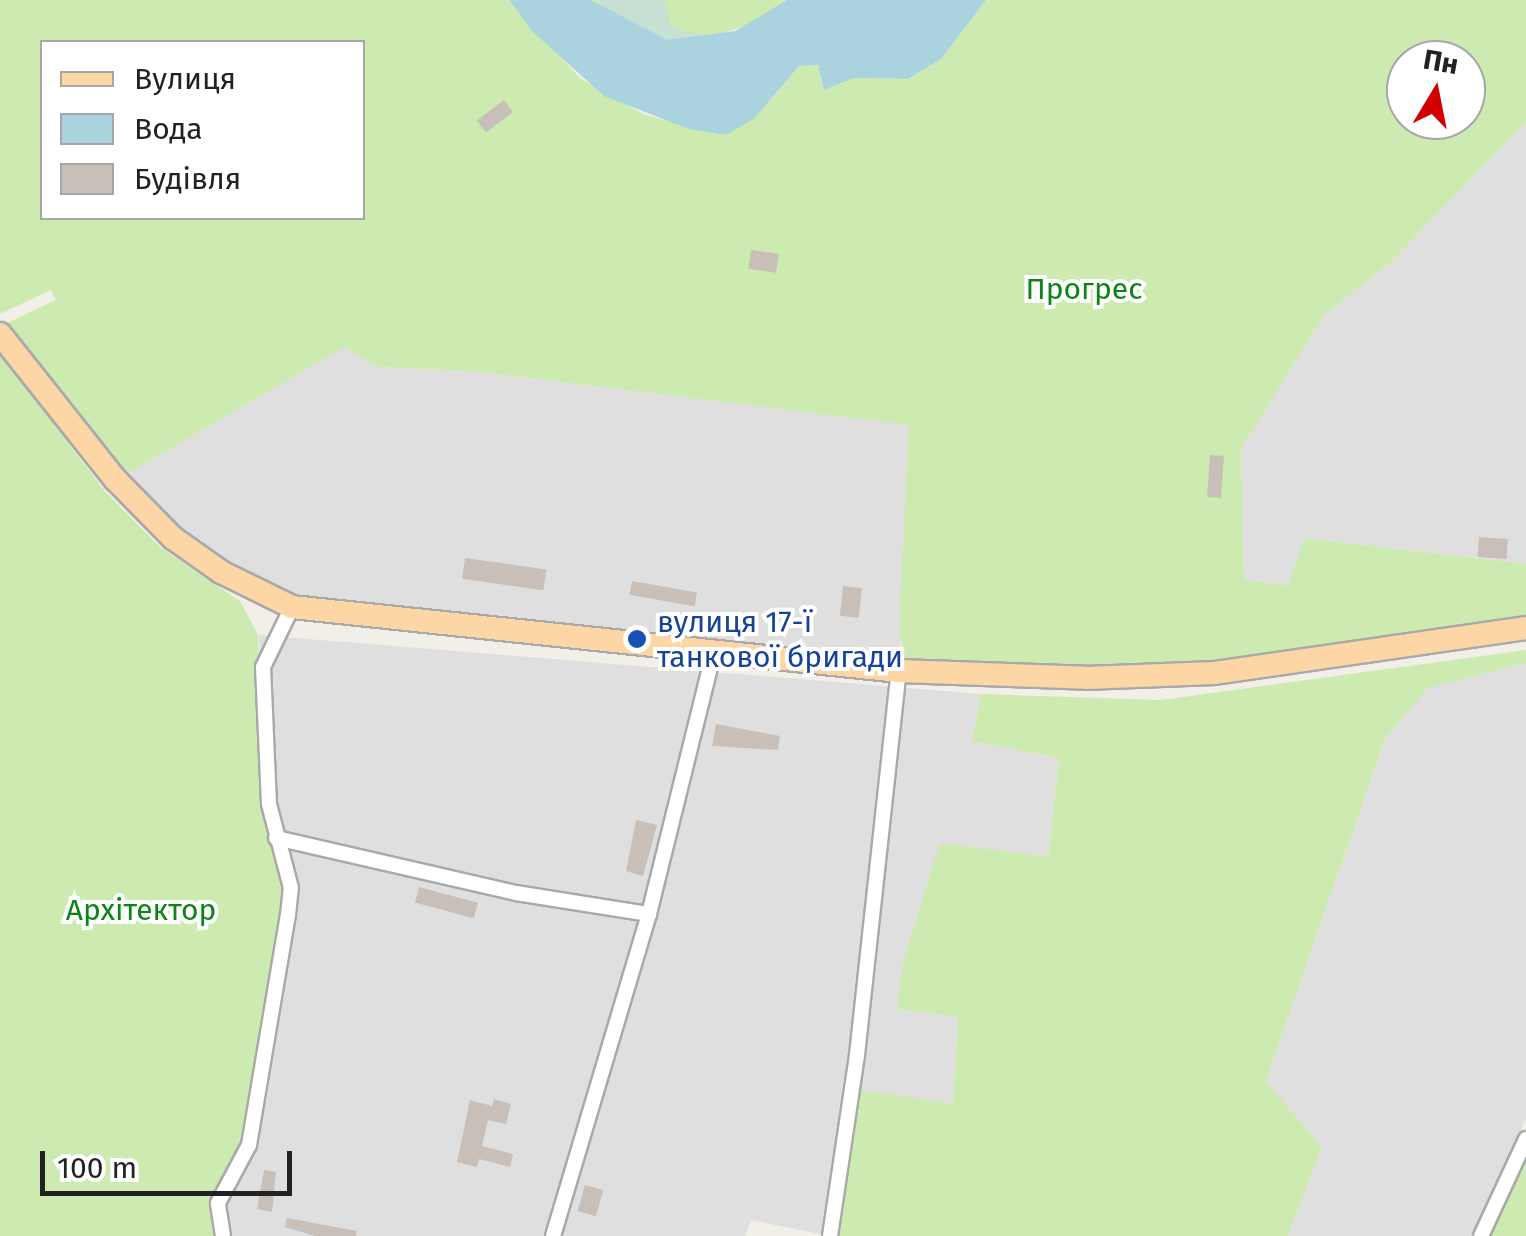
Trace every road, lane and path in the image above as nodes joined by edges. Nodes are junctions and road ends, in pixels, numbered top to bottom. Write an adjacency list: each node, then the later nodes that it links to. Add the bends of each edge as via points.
1 (0, 334): 2 (main road, via 115,479 173,538 221,572)
2 (292, 607): 4 (main road); 6 (street, via 263,666)
3 (1526, 628): 5 (main road, via 1154,678)
4 (714, 652): 5 (main road); 7 (street)
5 (899, 671): 11 (street)
6 (276, 838): 7 (street, via 516,893); 9 (street, via 291,888 288,915 249,1145 218,1203)
7 (649, 914): 10 (street)
8 (1526, 1139): 12 (street)
9 (223, 1236)
10 (553, 1236)
11 (830, 1236)
12 (1480, 1236)

